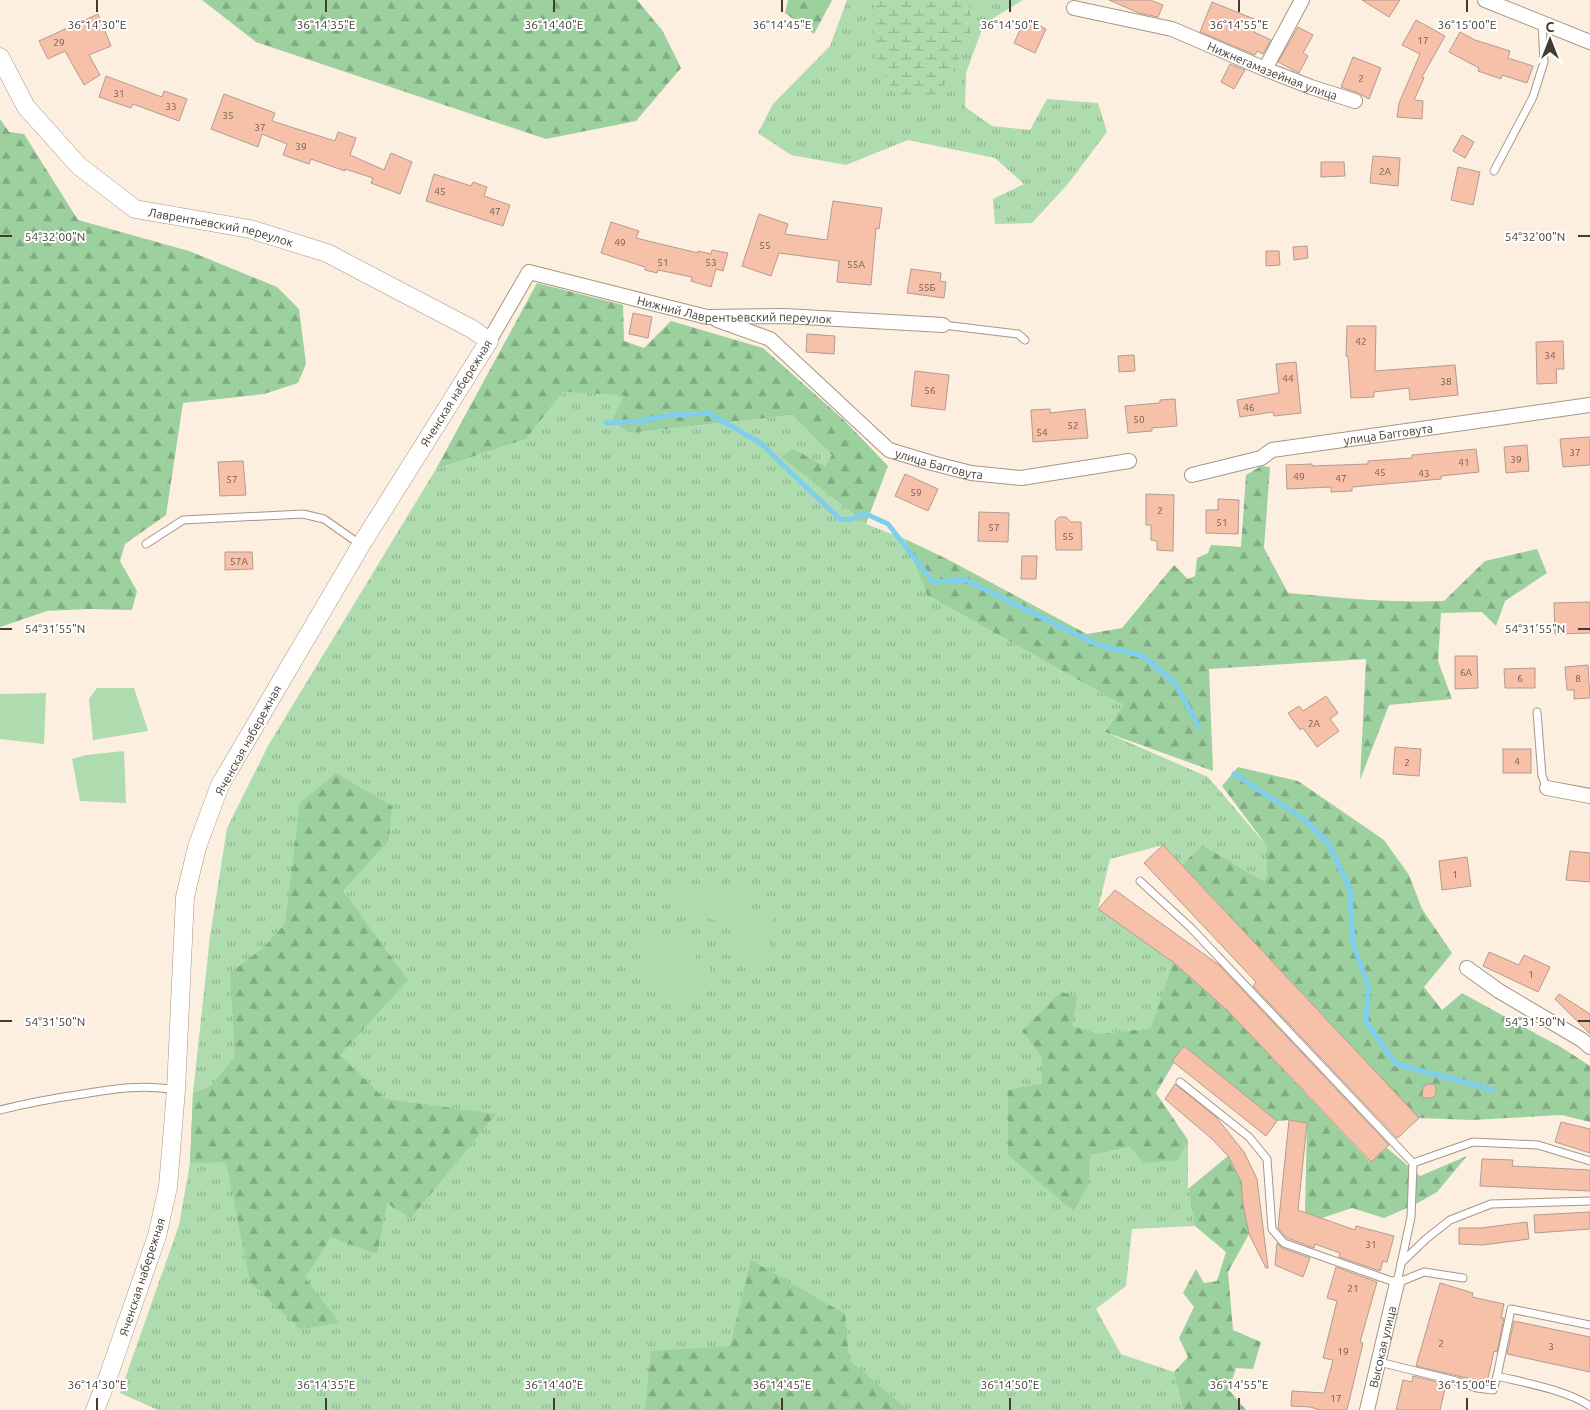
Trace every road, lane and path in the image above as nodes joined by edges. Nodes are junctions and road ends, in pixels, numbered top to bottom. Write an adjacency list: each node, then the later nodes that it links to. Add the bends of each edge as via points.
1 (1302, 0): 7 (street)
2 (1485, 0): 4 (street)
3 (1074, 8): 7 (street, Нижнегамазейная улица, via 1172,29)
4 (1542, 23): 5 (street); 9 (lane, via 1544,62 1533,98)
5 (1590, 42)
6 (0, 57): 14 (street, Лаврентьевский переулок, via 26,107 72,159 135,208 250,230 327,254)
7 (1266, 69): 8 (street, Нижнегамазейная улица)
8 (1354, 101)
9 (1494, 171)
10 (529, 272): 11 (street, Нижний Лаврентьевский переулок); 14 (street, Яченская набережная)
11 (707, 317): 12 (street, Нижний Лаврентьевский переулок, via 785,316); 16 (street, улица Багговута, via 770,338 889,450 971,473 1020,478)
12 (943, 325): 13 (lane, via 1018,334)
13 (1026, 340)
14 (489, 341): 19 (street, Яченская набережная)
15 (1590, 405): 17 (street, улица Багговута, via 1272,450 1261,458)
16 (1129, 461)
17 (1192, 475)
18 (146, 544): 19 (lane, via 183,520 303,514 324,519)
19 (361, 545): 27 (street, Яченская набережная, via 220,785 198,847 185,897)
20 (1537, 712): 21 (lane, via 1542,776)
21 (1547, 788): 22 (street)
22 (1590, 796)
23 (1140, 881): 30 (lane, via 1191,928)
24 (1467, 968): 25 (street)
25 (1590, 1046)
26 (1180, 1082): 34 (lane, via 1249,1137 1267,1159 1272,1229 1284,1243)
27 (176, 1090): 28 (lane, via 119,1088); 39 (street, Яченская набережная, via 168,1187 157,1236)
28 (0, 1110)
29 (1590, 1161): 30 (lane, via 1538,1145 1473,1142)
30 (1413, 1163): 32 (lane, via 1411,1217)
31 (1590, 1201): 32 (lane, via 1492,1204 1450,1220)
32 (1401, 1263): 34 (lane)
33 (1462, 1278): 34 (lane, via 1424,1272)
34 (1397, 1283): 36 (street, Высокая улица)
35 (1590, 1325): 37 (lane, via 1512,1309)
36 (1379, 1362): 37 (lane, via 1493,1390); 40 (street, Высокая улица)
37 (1497, 1376): 38 (lane, via 1551,1390)
38 (1590, 1406)
39 (96, 1410)
40 (1367, 1410)

